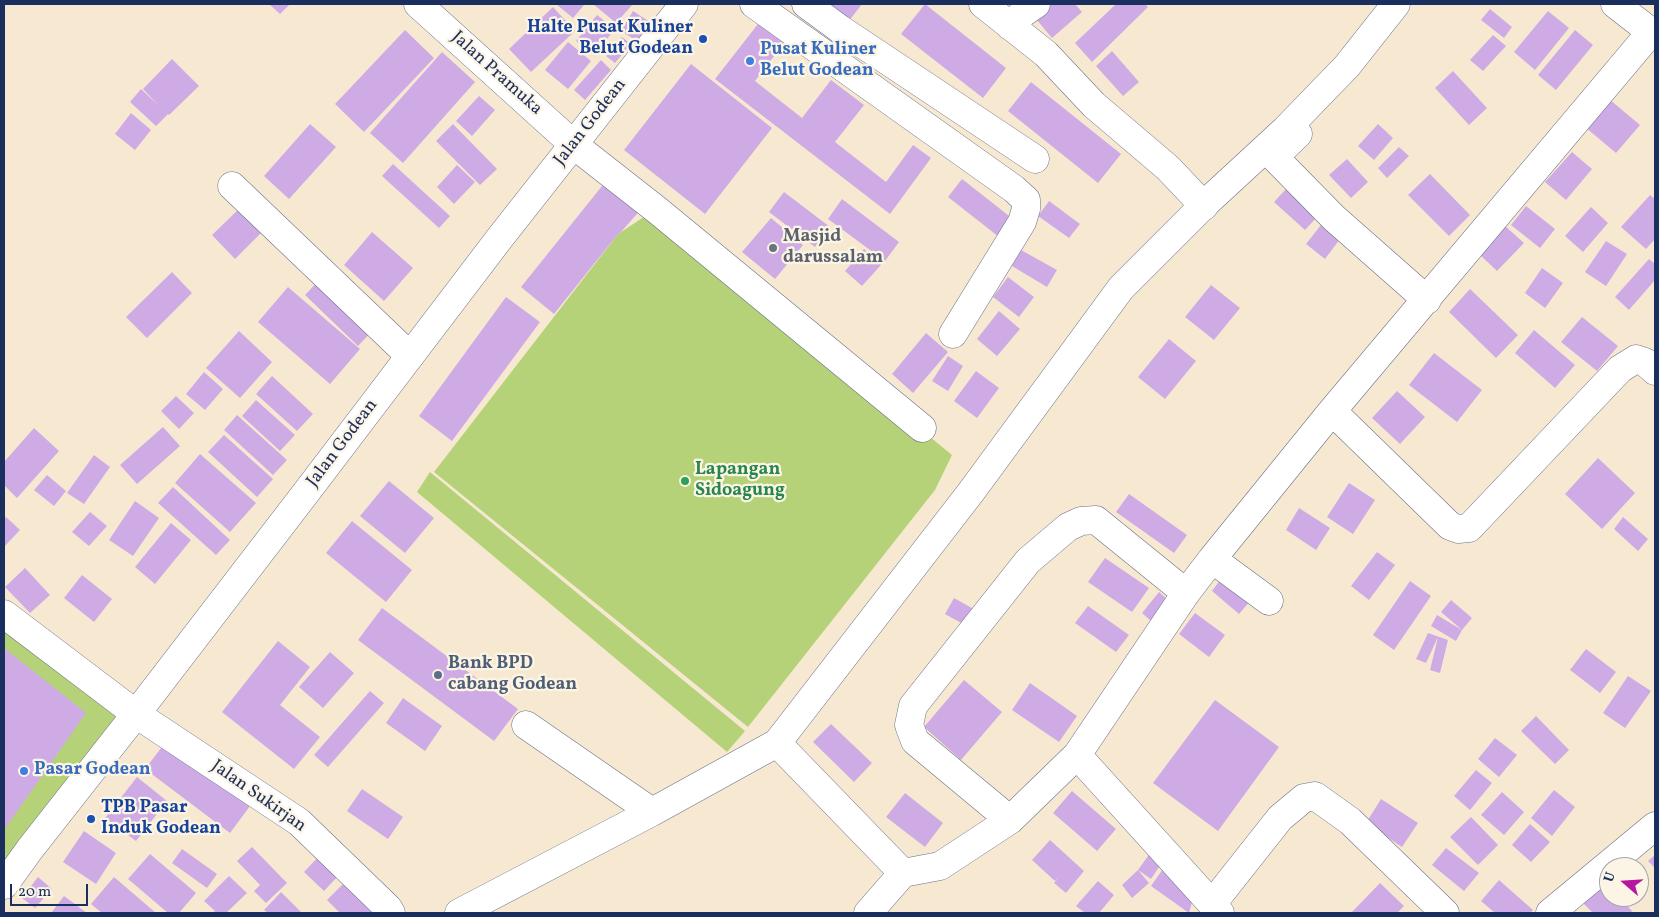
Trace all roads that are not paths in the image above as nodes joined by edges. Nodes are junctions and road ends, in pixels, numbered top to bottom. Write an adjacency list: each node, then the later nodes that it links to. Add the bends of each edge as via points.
1 (418, 4): 12 (street, Jalan Pramuka)
2 (684, 4): 12 (street, Jalan Godean)
3 (754, 4): 17 (street, via 1026,200 1022,222)
4 (806, 4): 13 (street)
5 (983, 4): 9 (street)
6 (1036, 4): 9 (street)
7 (1396, 4): 11 (street, via 1347,66)
8 (1614, 4): 10 (street)
9 (1010, 26): 15 (street, via 1046,54 1094,105 1168,168)
10 (1653, 34): 16 (street)
11 (1292, 123): 15 (street); 16 (street, via 1299,133 1276,154 1276,159 1334,218)
12 (574, 145): 18 (street, Jalan Godean); 21 (street, Jalan Pramuka)
13 (1035, 159)
14 (232, 186): 18 (street)
15 (1204, 206): 28 (street, via 1121,288 971,492)
16 (1427, 300): 20 (street)
17 (953, 334)
18 (410, 356): 26 (street, Jalan Godean)
19 (1655, 371): 20 (street, via 1636,359 1620,369 1469,528 1458,530 1450,526)
20 (1332, 411): 22 (street)
21 (922, 428)
22 (1212, 559): 23 (street); 24 (street)
23 (1186, 593): 29 (street); 31 (street, via 1096,520 1081,521 1068,527 1028,561 913,706 909,725 915,741)
24 (1269, 601)
25 (4, 614): 26 (street, Jalan Sukirjan)
26 (136, 714): 34 (street, Jalan Godean); 36 (street, Jalan Sukirjan, via 299,822)
27 (526, 725): 30 (street)
28 (776, 743): 30 (street); 33 (street)
29 (1077, 755): 31 (street); 35 (street)
30 (652, 812): 37 (street)
31 (1010, 820): 33 (street, via 940,866)
32 (1655, 826): 40 (street)
33 (903, 873): 38 (street)
34 (4, 885)
35 (1216, 909): 39 (street, via 1280,818 1304,798 1316,796 1350,821)
36 (392, 913)
37 (459, 913)
38 (868, 913)
39 (1445, 913)
40 (1550, 913)

